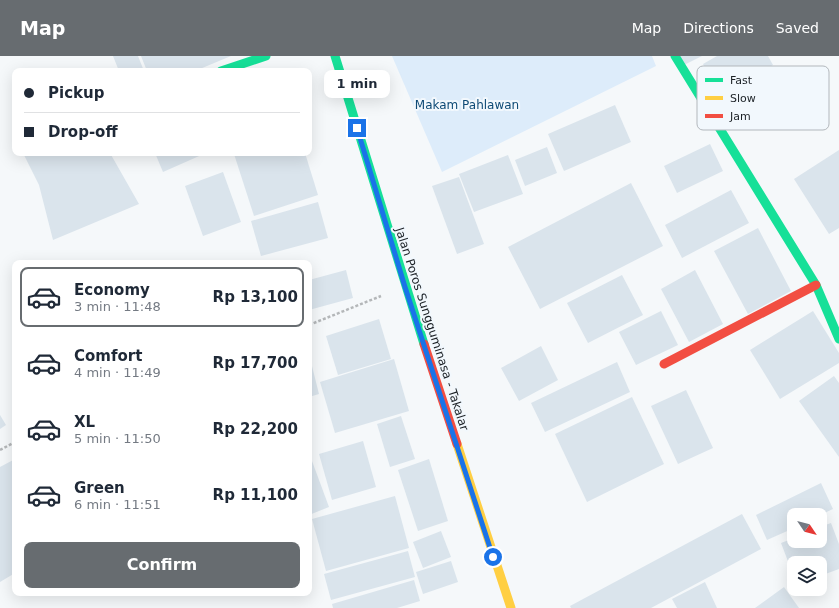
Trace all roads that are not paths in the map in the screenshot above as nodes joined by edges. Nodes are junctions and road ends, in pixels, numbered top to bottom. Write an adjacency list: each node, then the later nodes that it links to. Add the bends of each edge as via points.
1 (266, 56): 4 (main road)
2 (335, 56): 10 (main road, Jalan Poros Sungguminasa - Takalar, via 405,287)
3 (675, 56): 5 (main road)
4 (231, 68)
5 (697, 92)
6 (721, 130): 7 (main road)
7 (816, 285): 8 (main road); 9 (main road)
8 (839, 339)
9 (664, 364)
10 (511, 608)

